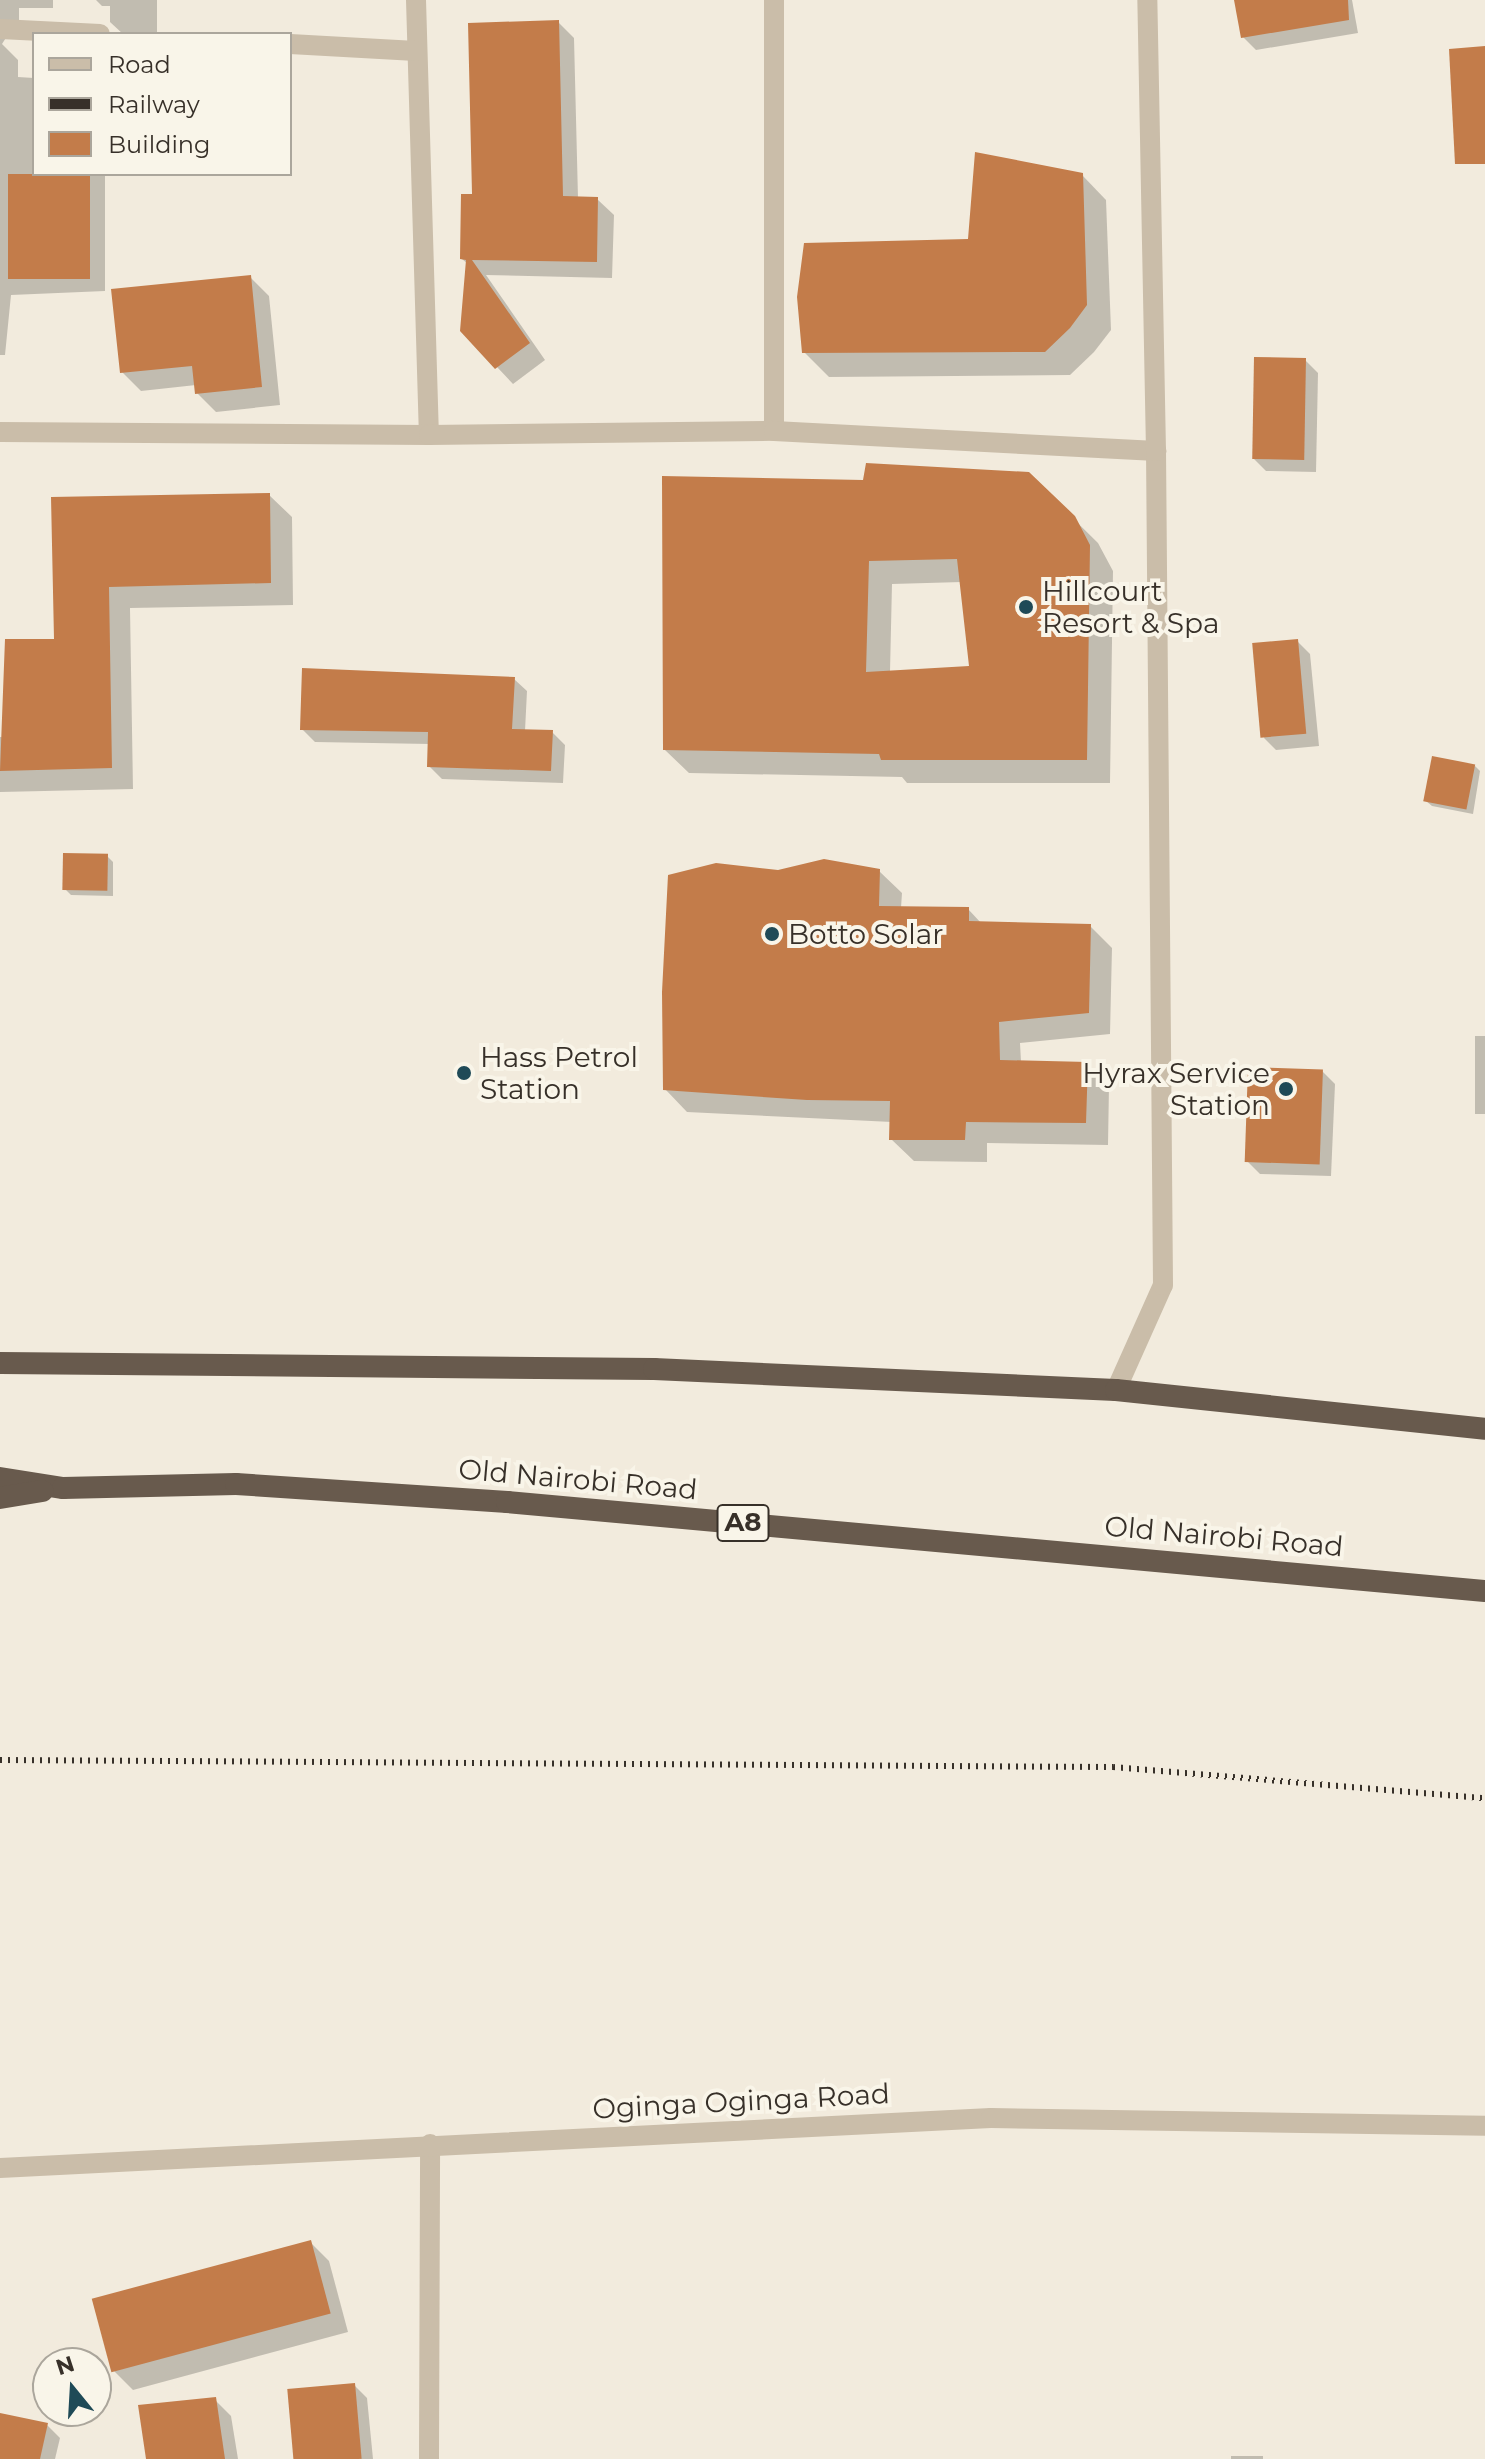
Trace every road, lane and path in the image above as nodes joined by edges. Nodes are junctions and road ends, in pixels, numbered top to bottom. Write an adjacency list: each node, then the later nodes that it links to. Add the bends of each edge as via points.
1 (416, 0): 7 (street)
2 (774, 0): 8 (street)
3 (1147, 0): 11 (street)
4 (0, 29): 5 (street)
5 (60, 32)
6 (292, 44): 7 (street)
7 (416, 51): 10 (street)
8 (774, 431): 10 (street); 11 (street)
9 (0, 432): 10 (street)
10 (429, 435)
11 (1156, 451): 15 (street, via 1163,1285)
12 (0, 1357): 13 (highway)
13 (30, 1361): 14 (highway); 15 (highway, via 654,1369)
14 (0, 1363)
15 (1116, 1390): 16 (highway)
16 (1485, 1429)
17 (0, 1478): 18 (highway, Old Nairobi Road / A8)
18 (63, 1488): 19 (highway); 20 (highway, Old Nairobi Road / A8, via 236,1484 507,1502)
19 (0, 1498)
20 (1485, 1591)
21 (1485, 2126): 22 (street, Oginga Oginga Road, via 991,2118)
22 (430, 2144): 23 (street, Oginga Oginga Road); 24 (street)
23 (0, 2168)
24 (429, 2459)

